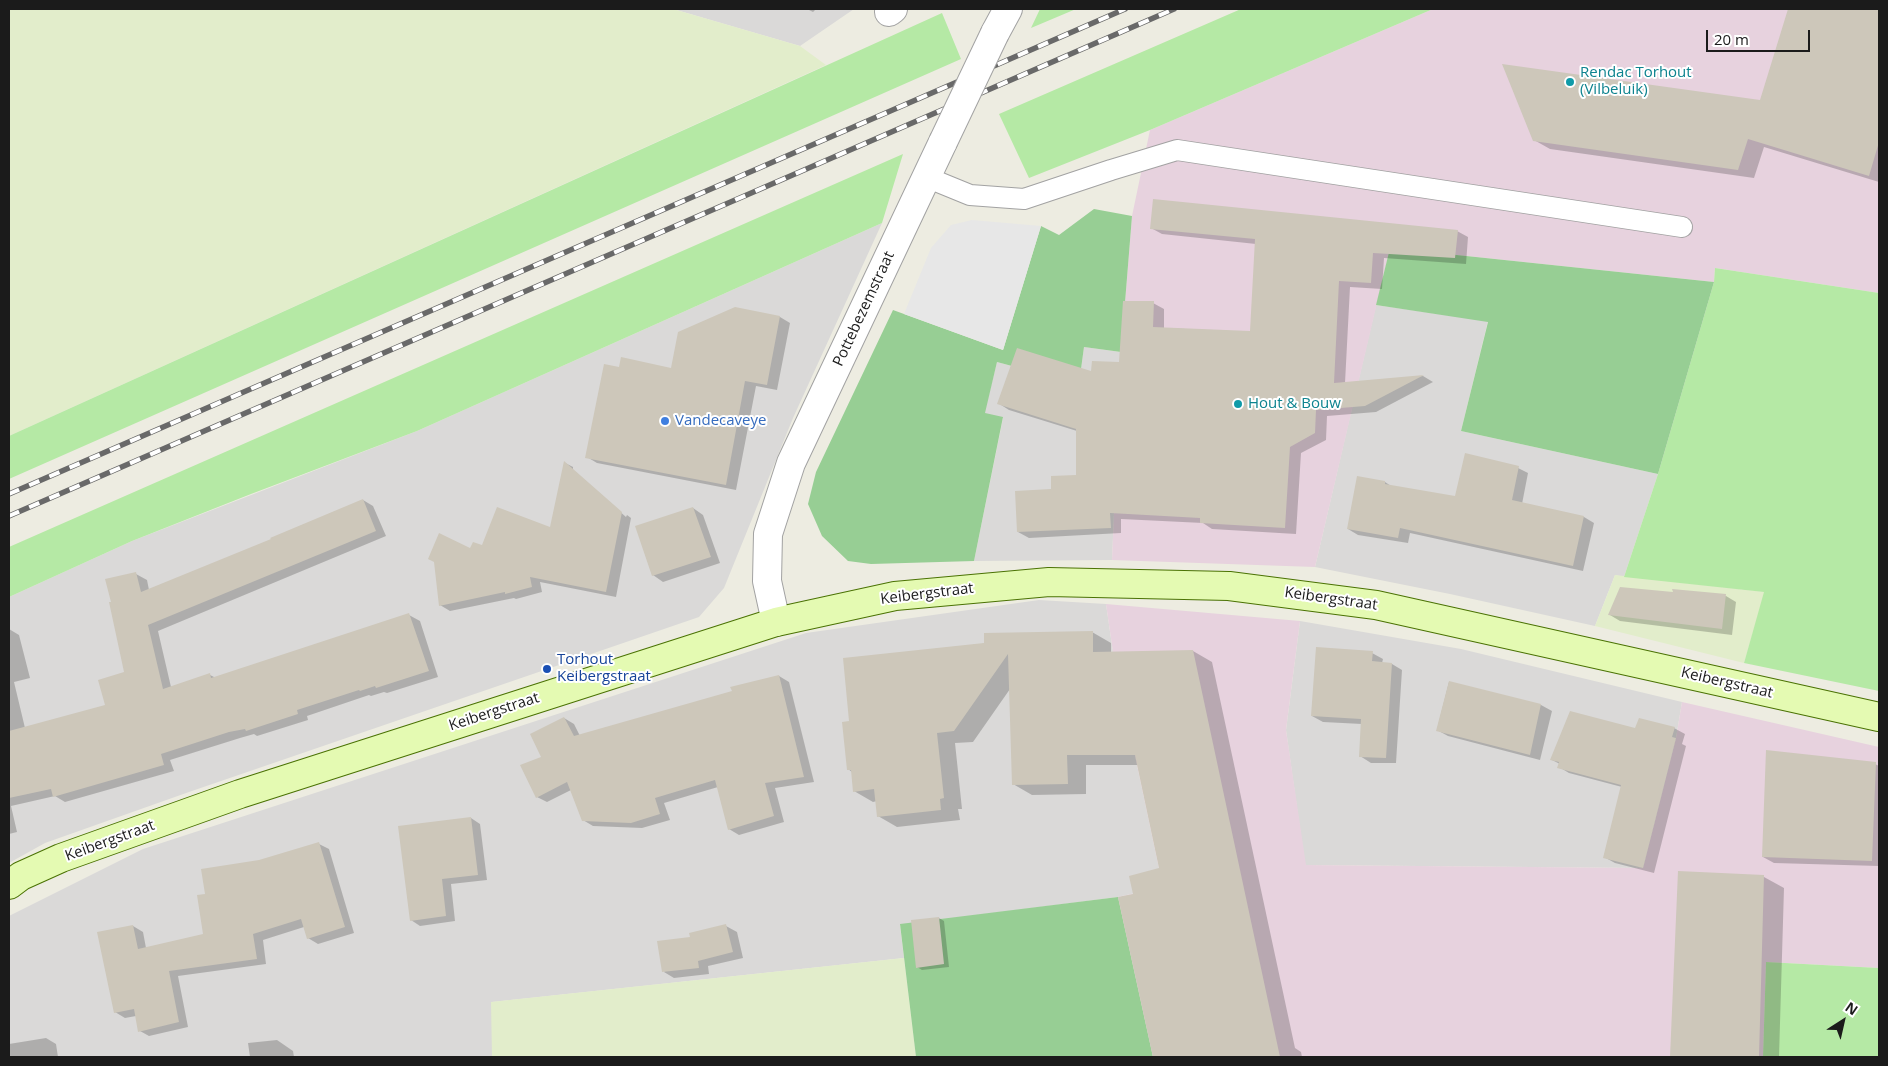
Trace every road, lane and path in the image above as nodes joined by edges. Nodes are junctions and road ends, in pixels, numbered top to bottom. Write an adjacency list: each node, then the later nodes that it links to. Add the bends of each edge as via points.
1 (1008, 9): 2 (street, Pottebezemstraat, bridge)
2 (926, 177): 3 (lane, via 970,195 1024,199 1177,150); 4 (street, Pottebezemstraat, via 790,463 768,534 768,581)
3 (1682, 228)
4 (776, 622): 5 (street, Keibergstraat, via 895,596 1049,582 1229,586 1376,605); 6 (street, Keibergstraat, via 240,794 61,858)
5 (1879, 717)
6 (9, 885)

